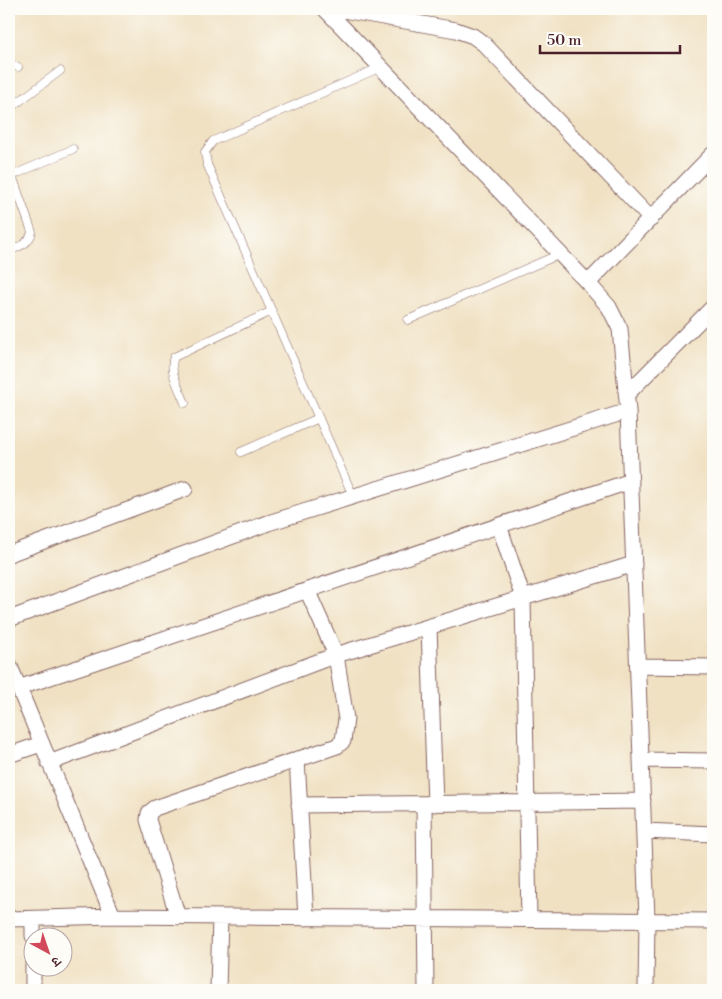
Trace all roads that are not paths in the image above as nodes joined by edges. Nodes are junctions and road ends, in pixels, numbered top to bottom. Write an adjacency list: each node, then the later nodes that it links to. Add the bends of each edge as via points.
1 (325, 9): 5 (street)
2 (338, 9): 11 (street, via 456,30 473,36)
3 (9, 63): 4 (lane)
4 (18, 66)
5 (381, 67): 13 (street); 16 (lane, via 213,141 206,152 207,164)
6 (60, 71): 7 (lane)
7 (9, 109)
8 (73, 149): 10 (lane)
9 (713, 154): 11 (street)
10 (10, 173): 12 (lane, via 32,232 26,243)
11 (651, 219): 14 (street)
12 (9, 250)
13 (560, 254): 14 (street); 17 (lane)
14 (588, 283): 18 (street, via 609,307 620,329)
15 (713, 307): 18 (street)
16 (272, 312): 19 (lane, via 174,357 172,369); 21 (lane)
17 (408, 320)
18 (627, 394): 20 (street)
19 (185, 403)
20 (628, 411): 23 (street); 25 (street)
21 (319, 418): 22 (lane); 25 (lane)
22 (241, 452)
23 (631, 481): 26 (street); 28 (street)
24 (185, 489): 27 (street)
25 (354, 496): 31 (street, via 268,523)
26 (499, 525): 29 (street); 30 (street)
27 (9, 554)
28 (634, 564): 30 (street); 35 (street)
29 (307, 590): 33 (street); 37 (street)
30 (523, 598): 32 (street); 45 (street)
31 (9, 619)
32 (429, 627): 33 (street); 46 (street)
33 (336, 656): 40 (street, via 346,719 343,741); 43 (street)
34 (9, 664): 37 (street)
35 (638, 666): 36 (street); 41 (street)
36 (713, 667)
37 (18, 688): 38 (street)
38 (41, 744): 39 (street); 43 (street)
39 (9, 755)
40 (297, 759): 47 (street); 51 (street, via 155,808 149,813 148,820)
41 (641, 760): 42 (street); 44 (street)
42 (713, 761)
43 (49, 763): 50 (street)
44 (643, 801): 45 (street); 48 (street)
45 (525, 802): 46 (street); 57 (street)
46 (430, 804): 47 (street); 54 (street)
47 (300, 805): 53 (street)
48 (644, 831): 49 (street); 58 (street)
49 (713, 834)
50 (112, 916): 51 (street); 56 (street)
51 (178, 917): 52 (street)
52 (220, 917): 53 (street); 63 (street)
53 (306, 918): 54 (street)
54 (424, 918): 57 (street); 64 (street)
55 (9, 919): 56 (street)
56 (32, 919): 60 (street)
57 (529, 919): 58 (street)
58 (647, 919): 59 (street); 65 (street)
59 (713, 920)
60 (32, 926)
61 (33, 976): 62 (street)
62 (34, 990)
63 (218, 990)
64 (426, 990)
65 (646, 990)

